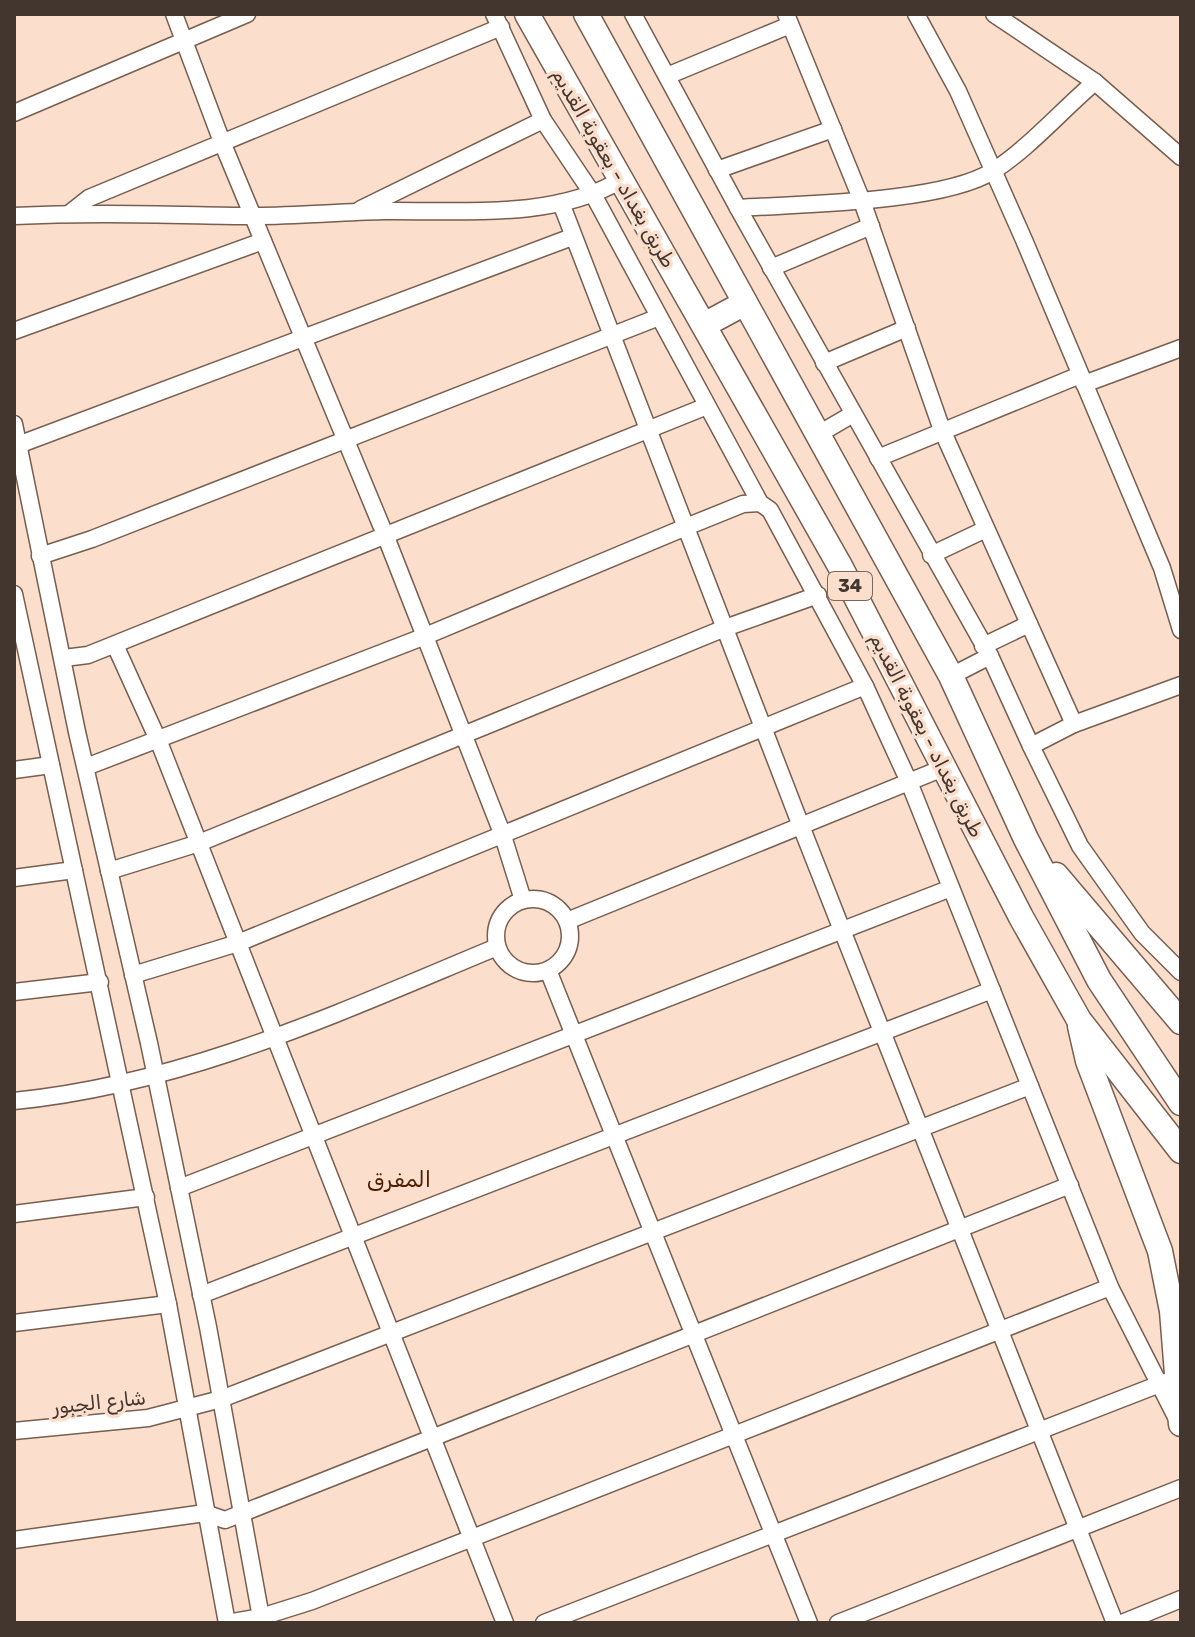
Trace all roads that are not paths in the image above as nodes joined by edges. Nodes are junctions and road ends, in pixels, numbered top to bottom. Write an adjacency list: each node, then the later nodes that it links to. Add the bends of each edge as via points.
1 (174, 14): 10 (street)
2 (247, 14): 10 (street)
3 (527, 14): 20 (highway, طريق بغداد - بعقوبة القديم / 34)
4 (586, 14): 33 (highway, طريق بغداد - بعقوبة القديم / 34)
5 (633, 14): 11 (street)
6 (916, 14): 19 (street)
7 (994, 14): 12 (street)
8 (498, 20): 14 (street); 16 (street)
9 (788, 20): 11 (street); 15 (street)
10 (184, 39): 13 (street); 16 (street)
11 (667, 76): 18 (street)
12 (1095, 82): 17 (street); 19 (street)
13 (14, 113)
14 (543, 120): 21 (street); 25 (street)
15 (833, 129): 18 (street); 22 (street)
16 (222, 142): 26 (street, via 89,198); 28 (street)
17 (1181, 157)
18 (717, 170): 24 (street)
19 (993, 171): 22 (street, via 965,184); 42 (street)
20 (621, 180): 21 (street); 35 (highway, طريق بغداد - بعقوبة القديم / 34)
21 (594, 196): 23 (street); 34 (street)
22 (862, 201): 24 (street); 29 (street)
23 (561, 203): 25 (street); 30 (street)
24 (738, 208): 32 (street)
25 (356, 212): 28 (street)
26 (70, 213): 27 (street); 28 (street)
27 (14, 216)
28 (254, 216): 31 (street)
29 (871, 226): 32 (street); 36 (street)
30 (572, 237): 38 (street); 39 (street)
31 (263, 241): 37 (street); 39 (street)
32 (771, 268): 41 (street)
33 (745, 303): 35 (highway); 48 (highway, طريق بغداد - بعقوبة القديم / 34)
34 (659, 317): 38 (street); 43 (street)
35 (704, 325): 78 (highway, طريق بغداد - بعقوبة القديم / 34, via 840,566)
36 (907, 328): 41 (street); 47 (street)
37 (14, 331)
38 (611, 337): 46 (street); 49 (street)
39 (303, 340): 49 (street); 50 (street)
40 (1181, 348): 42 (street)
41 (824, 363): 44 (street)
42 (1082, 379): 47 (street); 62 (street, via 1162,568)
43 (707, 406): 46 (street); 52 (street)
44 (853, 414): 48 (street); 51 (street)
45 (14, 424): 50 (street)
46 (647, 429): 53 (street); 55 (street)
47 (942, 430): 51 (street); 54 (street)
48 (817, 435): 68 (highway, طريق بغداد - بعقوبة القديم / 34)
49 (344, 440): 55 (street); 57 (street)
50 (18, 445): 57 (street)
51 (878, 458): 56 (street)
52 (760, 503): 53 (street, via 743,504); 59 (street, via 770,510)
53 (686, 527): 61 (street); 63 (street)
54 (986, 529): 56 (street); 60 (street)
55 (386, 537): 63 (street); 64 (street)
56 (931, 555): 65 (street)
57 (40, 556): 67 (street)
58 (14, 594): 66 (street)
59 (818, 595): 61 (street); 70 (street)
60 (1029, 624): 65 (street); 71 (street)
61 (725, 628): 72 (street); 73 (street)
62 (1181, 630)
63 (423, 637): 73 (street); 74 (street)
64 (115, 645): 67 (street); 74 (street)
65 (987, 651): 68 (street); 75 (street)
66 (21, 656): 76 (street)
67 (64, 658): 77 (street)
68 (951, 676): 83 (highway, طريق بغداد - بعقوبة القديم / 34)
69 (1181, 685): 71 (street)
70 (865, 686): 72 (street); 80 (street)
71 (1074, 724): 75 (street)
72 (765, 728): 81 (street); 82 (street)
73 (462, 736): 82 (street); 84 (street)
74 (159, 742): 77 (street); 84 (street)
75 (1031, 746): 95 (street, via 1080,846 1142,933)
76 (51, 765): 79 (street); 85 (street)
77 (86, 767): 86 (street)
78 (943, 768): 80 (street); 100 (highway, طريق بغداد - بعقوبة القديم / 34)
79 (14, 770)
80 (909, 782): 81 (street); 88 (street)
81 (801, 826): 90 (street); 91 (street)
82 (502, 833): 89 (street); 92 (street)
83 (1026, 839): 101 (highway); 109 (highway, طريق بغداد - بعقوبة القديم / 34, via 1099,980)
84 (199, 843): 86 (street); 92 (street)
85 (74, 870): 87 (street); 97 (street)
86 (109, 871): 96 (street)
87 (14, 878)
88 (951, 888): 91 (street); 98 (street)
89 (523, 900): 90 (street, via 553,905); 93 (street, via 503,913)
90 (567, 921): 94 (street, via 568,949)
91 (844, 930): 102 (street); 103 (street)
92 (238, 943): 96 (street); 104 (street)
93 (497, 947): 94 (street, via 517,970); 104 (street)
94 (548, 970): 103 (street)
95 (1181, 972)
96 (133, 975): 105 (street)
97 (100, 982): 99 (street); 106 (street)
98 (992, 990): 102 (street); 107 (street)
99 (14, 992)
100 (1079, 1020): 113 (highway, طريق بغداد - بعقوبة القديم / 34); 128 (highway, via 1088,1061 1160,1251)
101 (1181, 1022)
102 (884, 1032): 110 (street); 112 (street)
103 (574, 1035): 111 (street); 112 (street)
104 (273, 1040): 105 (street); 111 (street)
105 (156, 1077): 106 (street); 115 (street)
106 (123, 1085): 108 (street); 116 (street)
107 (1030, 1086): 110 (street, شارع الجبور); 114 (street)
108 (14, 1101)
109 (1181, 1103)
110 (921, 1128): 118 (street); 119 (street, شارع الجبور)
111 (314, 1136): 115 (street); 120 (street)
112 (614, 1136): 119 (street); 120 (street)
113 (1181, 1151)
114 (1070, 1185): 118 (street); 121 (street)
115 (179, 1188): 122 (street)
116 (146, 1197): 117 (street); 123 (street)
117 (14, 1214)
118 (961, 1228): 125 (street); 127 (street)
119 (653, 1232): 126 (street, شارع الجبور); 127 (street)
120 (354, 1236): 122 (street); 126 (street)
121 (1110, 1287): 125 (street); 128 (street)
122 (201, 1295): 129 (street)
123 (168, 1304): 124 (street); 130 (street)
124 (14, 1323)
125 (1000, 1330): 132 (street); 134 (street)
126 (392, 1333): 129 (street, شارع الجبور); 135 (street)
127 (693, 1334): 134 (street); 135 (street)
128 (1168, 1380): 131 (highway); 132 (street)
129 (221, 1399): 130 (street, شارع الجبور); 137 (street)
130 (188, 1410): 133 (street, شارع الجبور); 138 (street)
131 (1181, 1425)
132 (1040, 1430): 139 (street); 140 (street)
133 (14, 1431)
134 (734, 1435): 140 (street); 141 (street)
135 (432, 1437): 137 (street); 141 (street)
136 (1181, 1488): 139 (street)
137 (243, 1511): 138 (street, via 225,1520); 144 (street)
138 (205, 1513): 142 (street); 145 (street)
139 (1078, 1528): 149 (street); 150 (street)
140 (773, 1534): 147 (street); 148 (street)
141 (472, 1538): 144 (street); 146 (street)
142 (14, 1540)
143 (1181, 1599): 151 (street)
144 (262, 1620): 145 (street)
145 (227, 1623)
146 (505, 1623)
147 (544, 1623)
148 (809, 1623)
149 (838, 1623)
150 (1115, 1623)
151 (1122, 1623)

